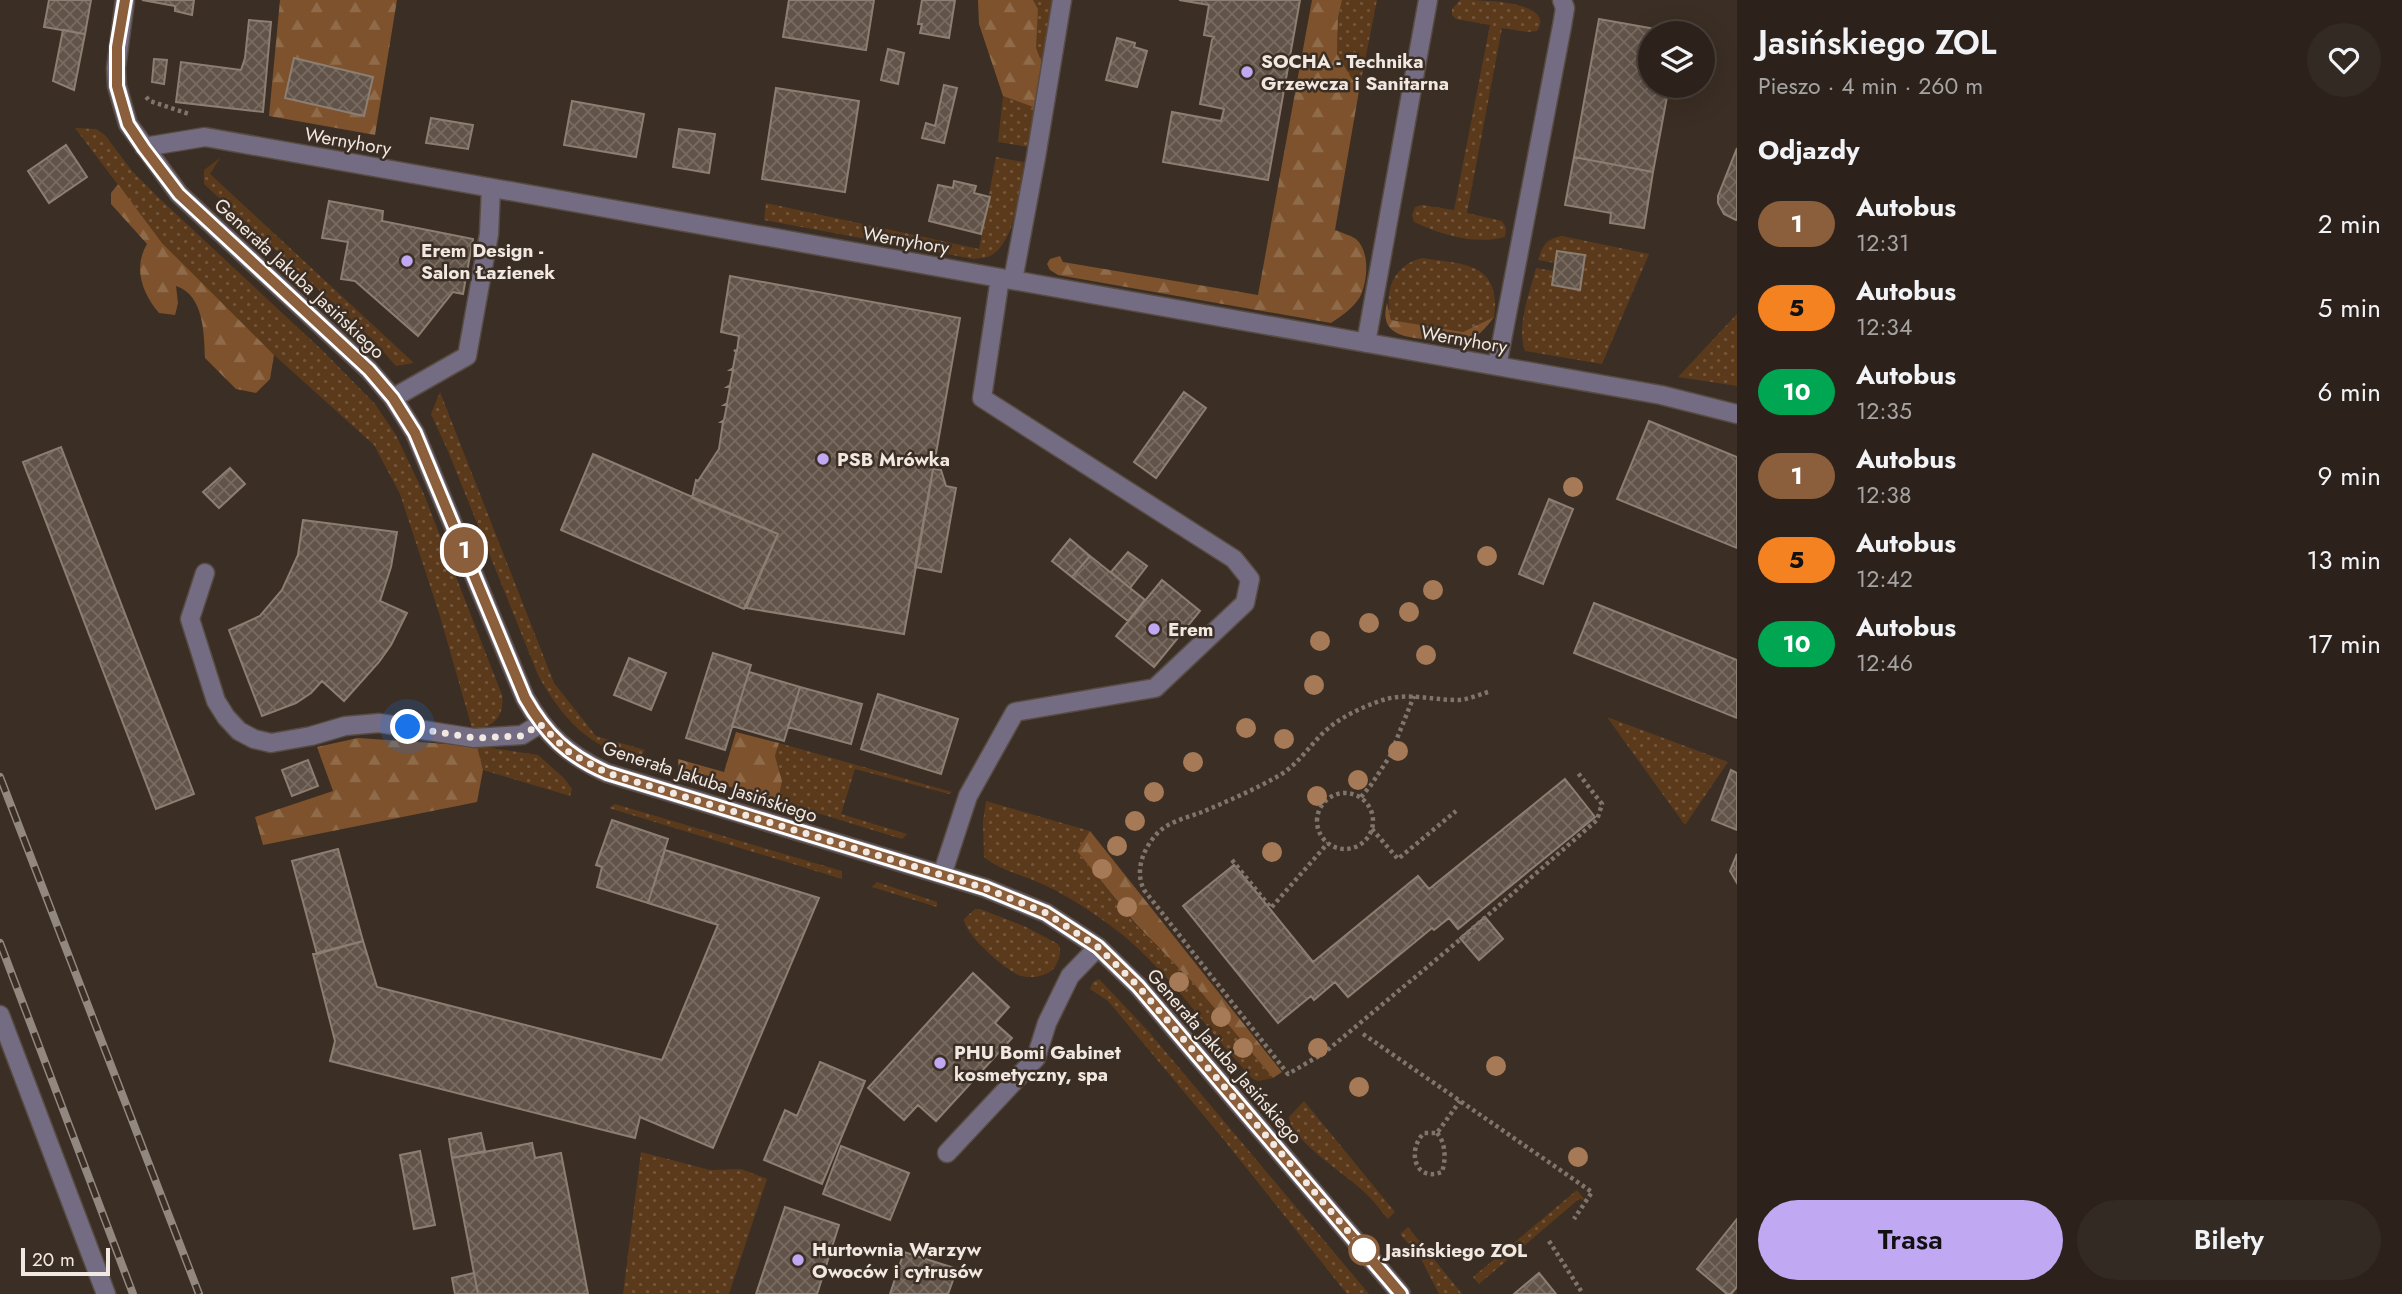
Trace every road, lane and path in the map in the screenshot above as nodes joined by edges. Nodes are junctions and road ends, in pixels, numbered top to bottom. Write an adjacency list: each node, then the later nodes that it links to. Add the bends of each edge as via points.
1 (125, 0): 7 (street, Generała Jakuba Jasińskiego, via 117,47 117,86 128,124)
2 (1062, 0): 9 (street, via 1036,157)
3 (1428, 0): 10 (street)
4 (1562, 0): 11 (street, via 1565,8)
5 (144, 94): 6 (path, via 150,101)
6 (195, 115)
7 (144, 148): 8 (street, Wernyhory, via 205,137); 12 (street, Generała Jakuba Jasińskiego, via 179,194 369,370)
8 (491, 188): 9 (street, Wernyhory); 12 (street, via 489,233 467,356)
9 (1006, 279): 10 (street, Wernyhory); 24 (street, via 982,398 1234,559 1250,579 1245,603 1155,688 1015,712 968,796)
10 (1366, 343): 11 (street, Wernyhory)
11 (1497, 366): 13 (street, Wernyhory, via 1661,395)
12 (393, 398): 17 (street, Generała Jakuba Jasińskiego, via 415,433 525,698)
13 (1737, 414)
14 (205, 573): 17 (street, via 190,620 216,701 239,731 254,739 271,743 379,723 474,738 522,736)
15 (1488, 692): 16 (path, via 1459,700)
16 (1415, 695): 18 (path, via 1377,702 1338,720 1280,775 1172,822 1145,850 1139,868 1144,890 1288,1074 1324,1053 1597,820 1602,804); 19 (path, via 1390,756)
17 (540, 724): 24 (street, Generała Jakuba Jasińskiego, via 570,753 607,773)
18 (1578, 773)
19 (1361, 797): 21 (path, via 1371,812); 22 (path, via 1342,793 1326,801 1317,818 1321,836)
20 (1456, 811): 21 (path, via 1398,859)
21 (1372, 829): 22 (path, via 1353,847)
22 (1328, 843): 23 (path, via 1271,908)
23 (1232, 860)
24 (942, 875): 25 (street, Generała Jakuba Jasińskiego, via 1046,913)
25 (1098, 947): 30 (street, via 1070,976 1036,1058); 34 (street, Generała Jakuba Jasińskiego, via 1138,986)
26 (0, 1015): 33 (street)
27 (1363, 1034): 28 (path)
28 (1460, 1101): 29 (path); 31 (path, via 1592,1192)
29 (1437, 1133): 29 (path, via 1424,1133 1414,1149 1417,1166 1426,1174 1442,1172 1444,1166 1443,1140)
30 (947, 1153)
31 (1574, 1219)
32 (1549, 1241): 35 (path)
33 (106, 1294)
34 (1401, 1294)
35 (1583, 1294)

